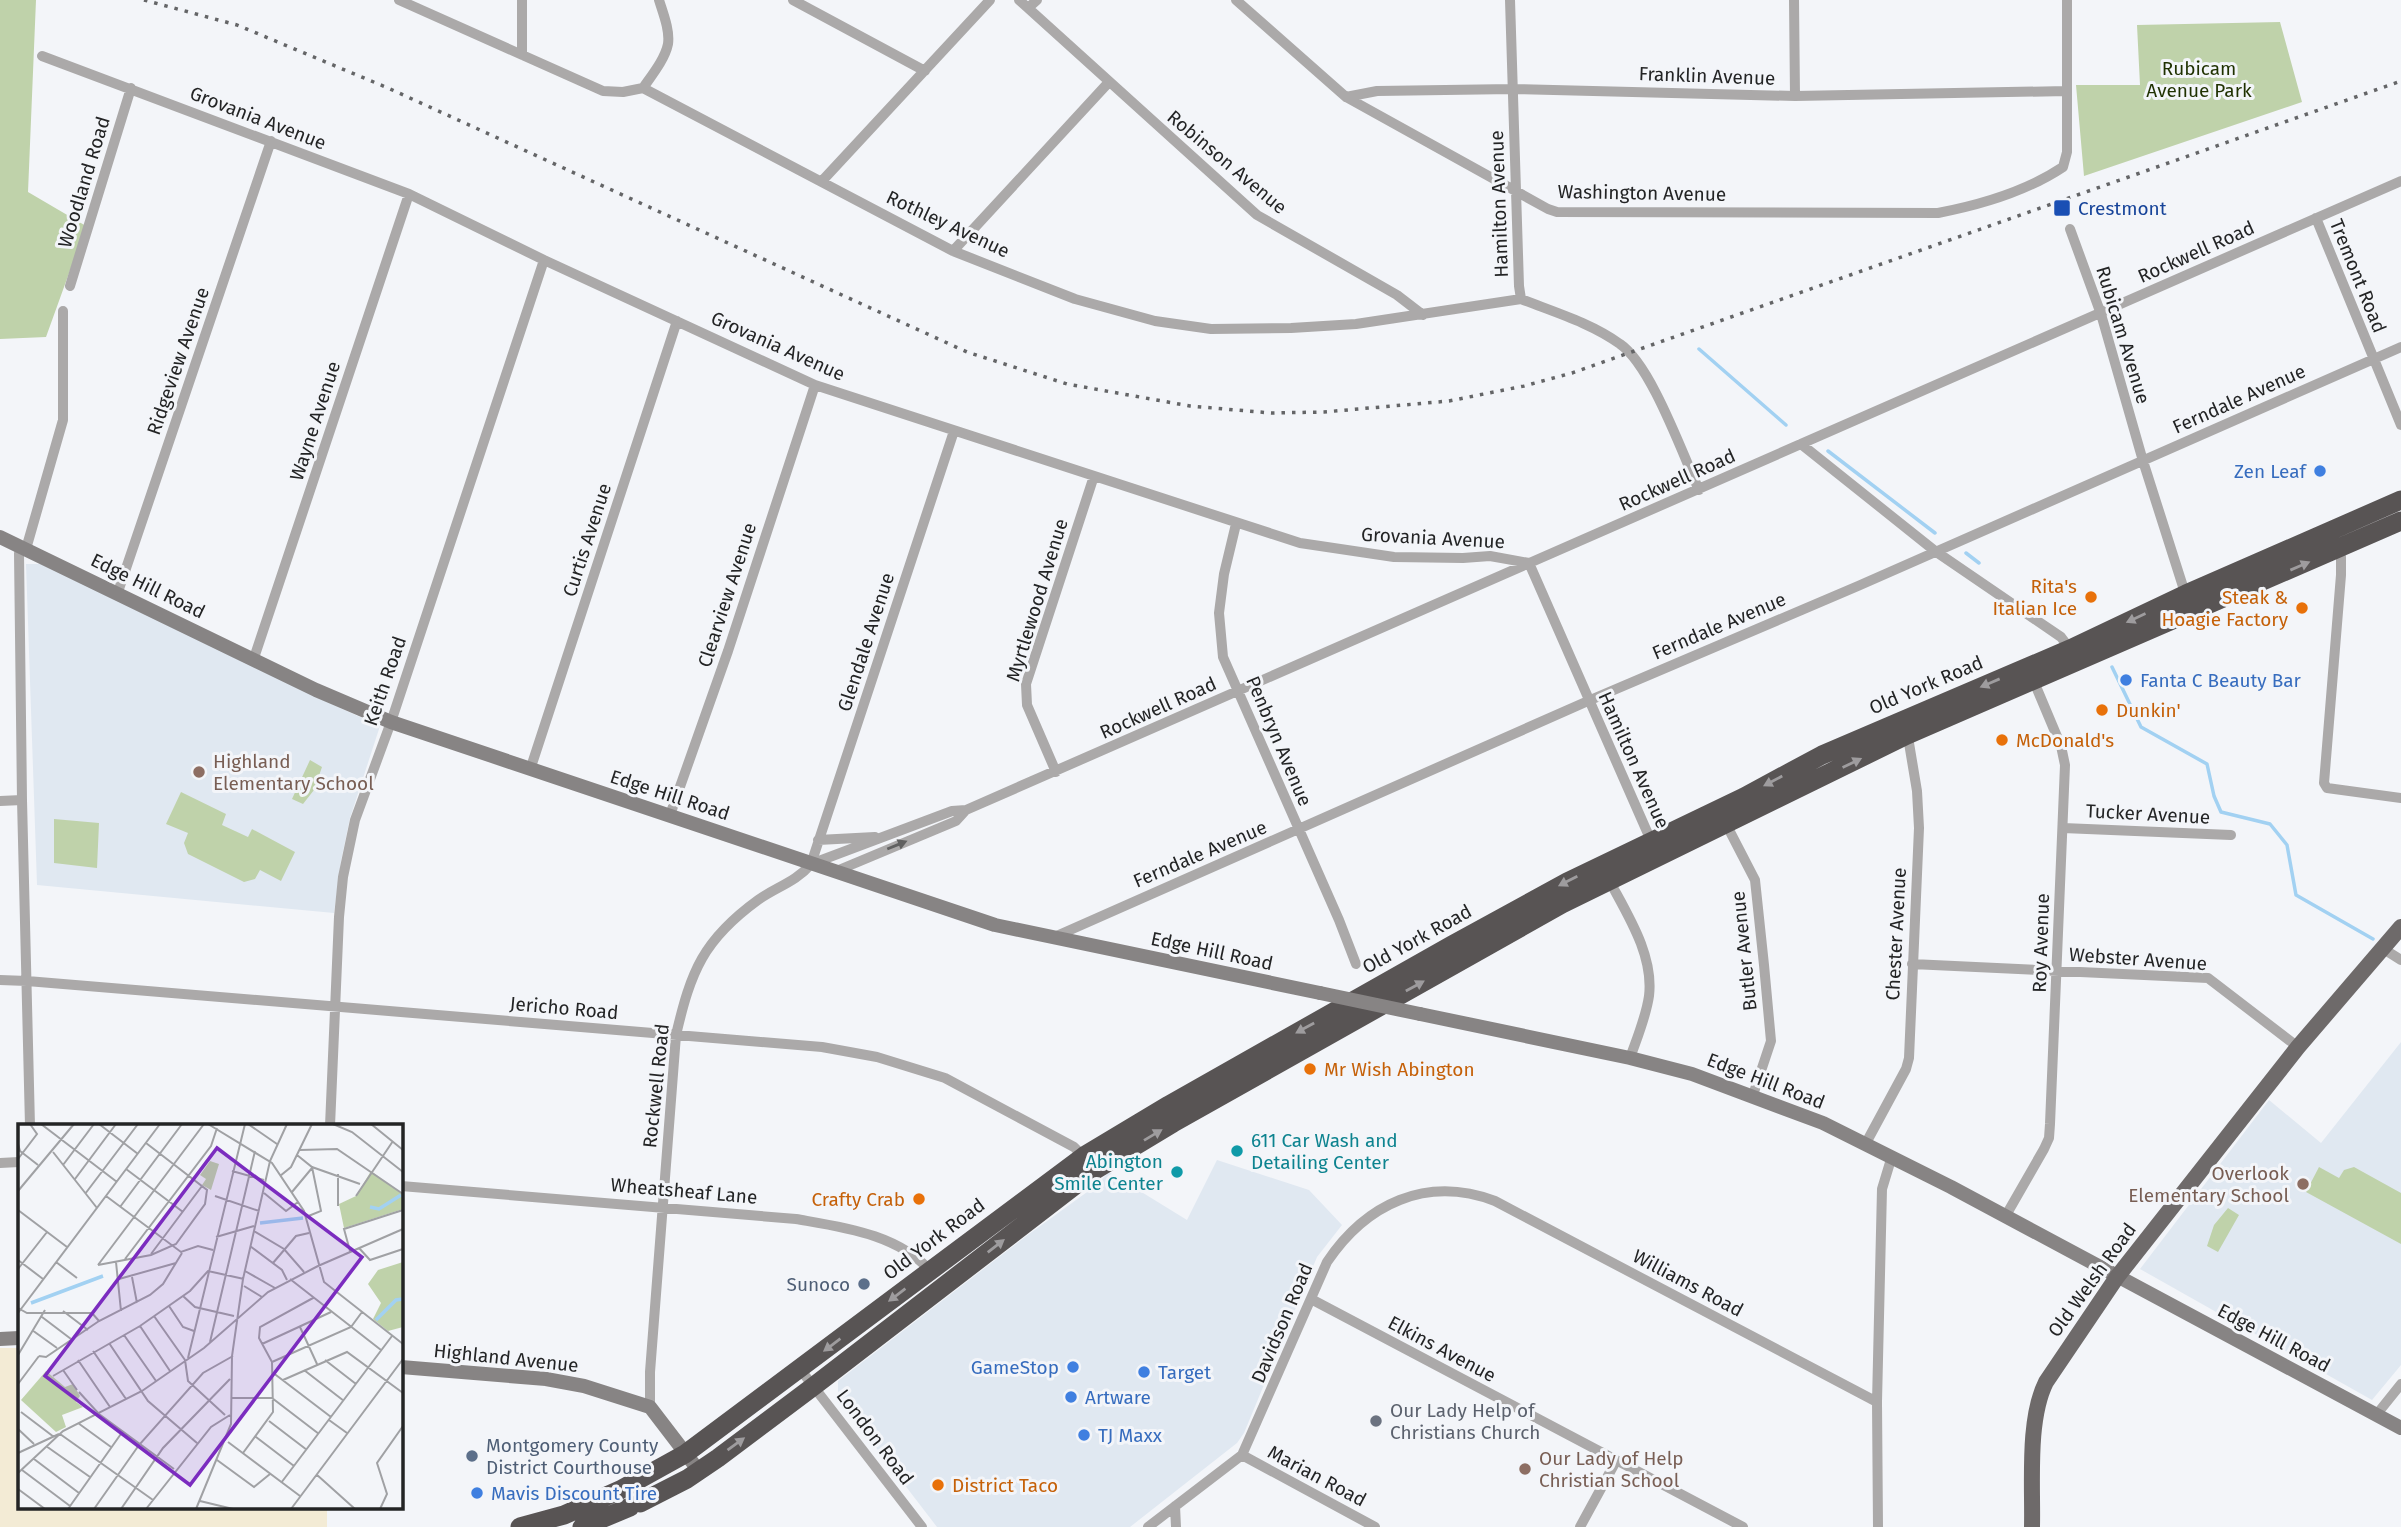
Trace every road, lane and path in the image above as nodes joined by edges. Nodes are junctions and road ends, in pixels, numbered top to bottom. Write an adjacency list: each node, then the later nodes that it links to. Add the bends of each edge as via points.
1 (399, 0): 13 (street)
2 (522, 0): 13 (street)
3 (659, 0): 18 (street, via 668,44)
4 (793, 0): 15 (street)
5 (990, 0): 15 (street)
6 (1019, 0): 12 (street)
7 (1037, 0): 12 (street)
8 (1236, 0): 22 (street, Washington Avenue)
9 (1510, 0): 19 (street, Hamilton Avenue)
10 (1794, 0): 21 (street)
11 (2067, 0): 20 (street)
12 (1028, 8): 16 (street, Robinson Avenue)
13 (523, 55): 18 (street, via 603,91)
14 (42, 56): 17 (street, Grovania Avenue)
15 (925, 71): 24 (street)
16 (1109, 82): 30 (street); 36 (street, Robinson Avenue, via 1257,215 1397,295)
17 (131, 88): 23 (street, Grovania Avenue); 32 (street, Woodland Road)
18 (643, 88): 24 (street, Rothley Avenue)
19 (1513, 89): 21 (street, Franklin Avenue); 22 (street, Franklin Avenue, via 1377,90); 26 (street, Hamilton Avenue)
20 (2067, 91): 21 (street, Franklin Avenue); 26 (street, Washington Avenue, via 2063,167 2043,180 1938,213 1557,212)
21 (1794, 96)
22 (1346, 97): 26 (street, Washington Avenue)
23 (271, 141): 27 (street, Grovania Avenue); 56 (street, Ridgeview Avenue)
24 (822, 181): 30 (street, Rothley Avenue)
25 (2401, 181): 28 (street, Rockwell Road)
26 (1516, 191): 33 (street, Hamilton Avenue)
27 (409, 194): 31 (street, Grovania Avenue); 59 (street, Wayne Avenue)
28 (2316, 218): 35 (street, Rockwell Road); 39 (street, Tremont Road)
29 (2070, 229): 35 (street, Rubicam Avenue)
30 (953, 251): 36 (street, Rothley Avenue, via 1075,299 1155,321 1211,328 1291,328)
31 (544, 260): 37 (street, Grovania Avenue); 63 (street, Keith Road)
32 (70, 286)
33 (1521, 299): 36 (street, Rothley Avenue); 46 (street, Hamilton Avenue, via 1592,328 1625,348 1644,368)
34 (63, 311): 52 (street, via 63,420)
35 (2101, 314): 43 (street, Rockwell Road); 44 (street, Rubicam Avenue)
36 (1423, 315)
37 (677, 321): 40 (street, Grovania Avenue); 65 (street, Curtis Avenue)
38 (2401, 347): 39 (street, Ferndale Avenue)
39 (2373, 359): 41 (street, Tremont Road); 44 (street, Ferndale Avenue)
40 (815, 385): 42 (street, Grovania Avenue); 71 (street, Clearview Avenue)
41 (2401, 425)
42 (954, 430): 45 (street, Grovania Avenue); 77 (street, Glendale Avenue)
43 (1801, 444): 46 (street, Rockwell Road); 54 (street)
44 (2143, 461): 54 (street, Ferndale Avenue); 57 (street, Rubicam Avenue)
45 (1094, 476): 49 (street, Grovania Avenue); 66 (street, Myrtlewood Avenue, via 1026,684 1027,705)
46 (1699, 490): 55 (street, Rockwell Road)
47 (2401, 500): 50 (highway, Old York Road)
48 (2401, 521): 53 (highway, Old York Road)
49 (1236, 524): 55 (street, Grovania Avenue, via 1337,550 1394,556 1490,556); 61 (street, Penbryn Avenue, via 1219,613 1223,657)
50 (2332, 530): 53 (street); 57 (highway, Old York Road)
51 (0, 537): 52 (street, Edge Hill Road)
52 (26, 549): 56 (street, Edge Hill Road); 68 (street, via 19,553)
53 (2339, 549): 57 (highway, Old York Road, one-way to 53); 67 (street, via 2341,575 2323,783 2327,788)
54 (1935, 551): 58 (street, via 2061,637); 62 (street, Ferndale Avenue)
55 (1529, 563): 61 (street, Rockwell Road); 62 (street, Hamilton Avenue)
56 (118, 592): 59 (street, Edge Hill Road)
57 (2189, 603): 58 (highway, Old York Road, one-way to 58); 60 (highway, Old York Road)
58 (2070, 649): 60 (highway, Old York Road)
59 (254, 658): 63 (street, Edge Hill Road)
60 (2031, 674): 64 (highway, Old York Road); 73 (street, Roy Avenue, via 2064,757)
61 (1239, 691): 66 (street, Rockwell Road); 74 (street, Penbryn Avenue)
62 (1588, 701): 74 (street, Ferndale Avenue); 78 (street, Hamilton Avenue)
63 (391, 722): 65 (street, Edge Hill Road); 91 (street, Keith Road, via 355,820 343,877)
64 (1907, 727): 72 (highway, Old York Road); 87 (street, Chester Avenue, via 1919,828)
65 (530, 770): 71 (street, Edge Hill Road)
66 (1056, 772): 70 (street, Rockwell Road)
67 (2401, 798)
68 (22, 800): 69 (street); 90 (street)
69 (0, 801)
70 (966, 810): 76 (street, Rockwell Road); 80 (street, Rockwell Road, one-way to 70, via 956,821)
71 (670, 815): 79 (street, Edge Hill Road)
72 (1722, 816): 78 (highway, Old York Road); 95 (street, Butler Avenue, via 1755,880 1772,1041)
73 (2063, 828): 75 (street, Tucker Avenue); 88 (street, Roy Avenue)
74 (1298, 831): 83 (street, Ferndale Avenue); 86 (street, Penbryn Avenue)
75 (2231, 835)
76 (888, 836): 77 (street, Rockwell Road); 79 (street, Rockwell Road)
77 (818, 840): 79 (street, Glendale Avenue)
78 (1654, 848): 81 (highway, Old York Road); 102 (highway, Old York Road, one-way to 102, via 1567,882 1452,945 1169,1105)
79 (811, 864): 80 (street, Edge Hill Road); 92 (street, Rockwell Road, via 719,933 687,988)
80 (834, 872): 83 (street, Edge Hill Road, via 995,925)
81 (1609, 880): 94 (street, via 1640,943 1647,969 1649,993); 102 (highway, Old York Road, one-way to 81, via 1173,1123)
82 (2401, 927): 84 (main road, Old Welsh Road)
83 (1052, 938): 94 (street, Edge Hill Road, bridge)
84 (2382, 948): 85 (street); 93 (main road, Old Welsh Road)
85 (2401, 960)
86 (1356, 964)
87 (1912, 964): 88 (street, Webster Avenue); 98 (street, Chester Avenue, via 1906,1069)
88 (2058, 971): 93 (street, Webster Avenue, via 2208,978); 106 (street, Roy Avenue, via 2049,1138)
89 (0, 981): 90 (street, Jericho Road)
90 (27, 981): 91 (street, Jericho Road); 96 (street)
91 (336, 1007): 92 (street, Jericho Road); 97 (street, Keith Road)
92 (676, 1035): 102 (street, Jericho Road, via 822,1047 877,1057 945,1078 1074,1147); 105 (street, Rockwell Road)
93 (2298, 1047): 108 (main road, Old Welsh Road)
94 (1630, 1058): 95 (street, Edge Hill Road)
95 (1753, 1095): 98 (street, Edge Hill Road)
96 (30, 1124)
97 (330, 1124)
98 (1866, 1143): 99 (street, Edge Hill Road)
99 (1892, 1156): 106 (street, Edge Hill Road); 117 (street, via 1882,1189)
100 (18, 1162): 101 (street)
101 (0, 1163)
102 (1089, 1163): 107 (highway, Old York Road); 109 (highway, Old York Road, one-way to 102)
103 (402, 1186): 105 (street, Wheatsheaf Lane)
104 (1482, 1196): 110 (street, Davidson Road, via 1418,1194 1373,1213 1339,1245); 117 (street, Williams Road)
105 (663, 1207): 107 (street, Wheatsheaf Lane, via 852,1229 910,1252); 118 (street, Rockwell Road)
106 (2005, 1217): 108 (street, Edge Hill Road)
107 (930, 1270): 109 (street, Wheatsheaf Lane); 114 (highway, Old York Road, one-way to 114)
108 (2117, 1277): 119 (street, Edge Hill Road); 135 (main road, Old Welsh Road, via 2039,1394 2034,1419)
109 (943, 1287): 116 (highway, Old York Road)
110 (1311, 1299): 122 (street, Davidson Road); 123 (street, Elkins Avenue)
111 (18, 1338): 112 (street)
112 (0, 1339)
113 (402, 1367): 118 (street, Highland Avenue, via 584,1385)
114 (800, 1369): 116 (street, London Road); 121 (highway, Old York Road)
115 (2401, 1384): 119 (street)
116 (814, 1386): 124 (highway, Old York Road, one-way to 116); 128 (street, London Road)
117 (1877, 1402): 134 (street)
118 (650, 1407): 121 (street)
119 (2377, 1413): 120 (street, Edge Hill Road)
120 (2401, 1427)
121 (685, 1454): 124 (street); 126 (highway, Old York Road, via 564,1515)
122 (1242, 1455): 125 (street, Davidson Road); 131 (street, Marian Road)
123 (1616, 1461): 132 (street); 133 (street, Elkins Avenue)
124 (699, 1471): 127 (highway, Old York Road, via 660,1494)
125 (1175, 1507): 129 (street, Davidson Road); 130 (street)
126 (520, 1527)
127 (582, 1527)
128 (922, 1527)
129 (1148, 1527)
130 (1175, 1527)
131 (1375, 1527)
132 (1580, 1527)
133 (1743, 1527)
134 (1878, 1527)
135 (2032, 1527)

